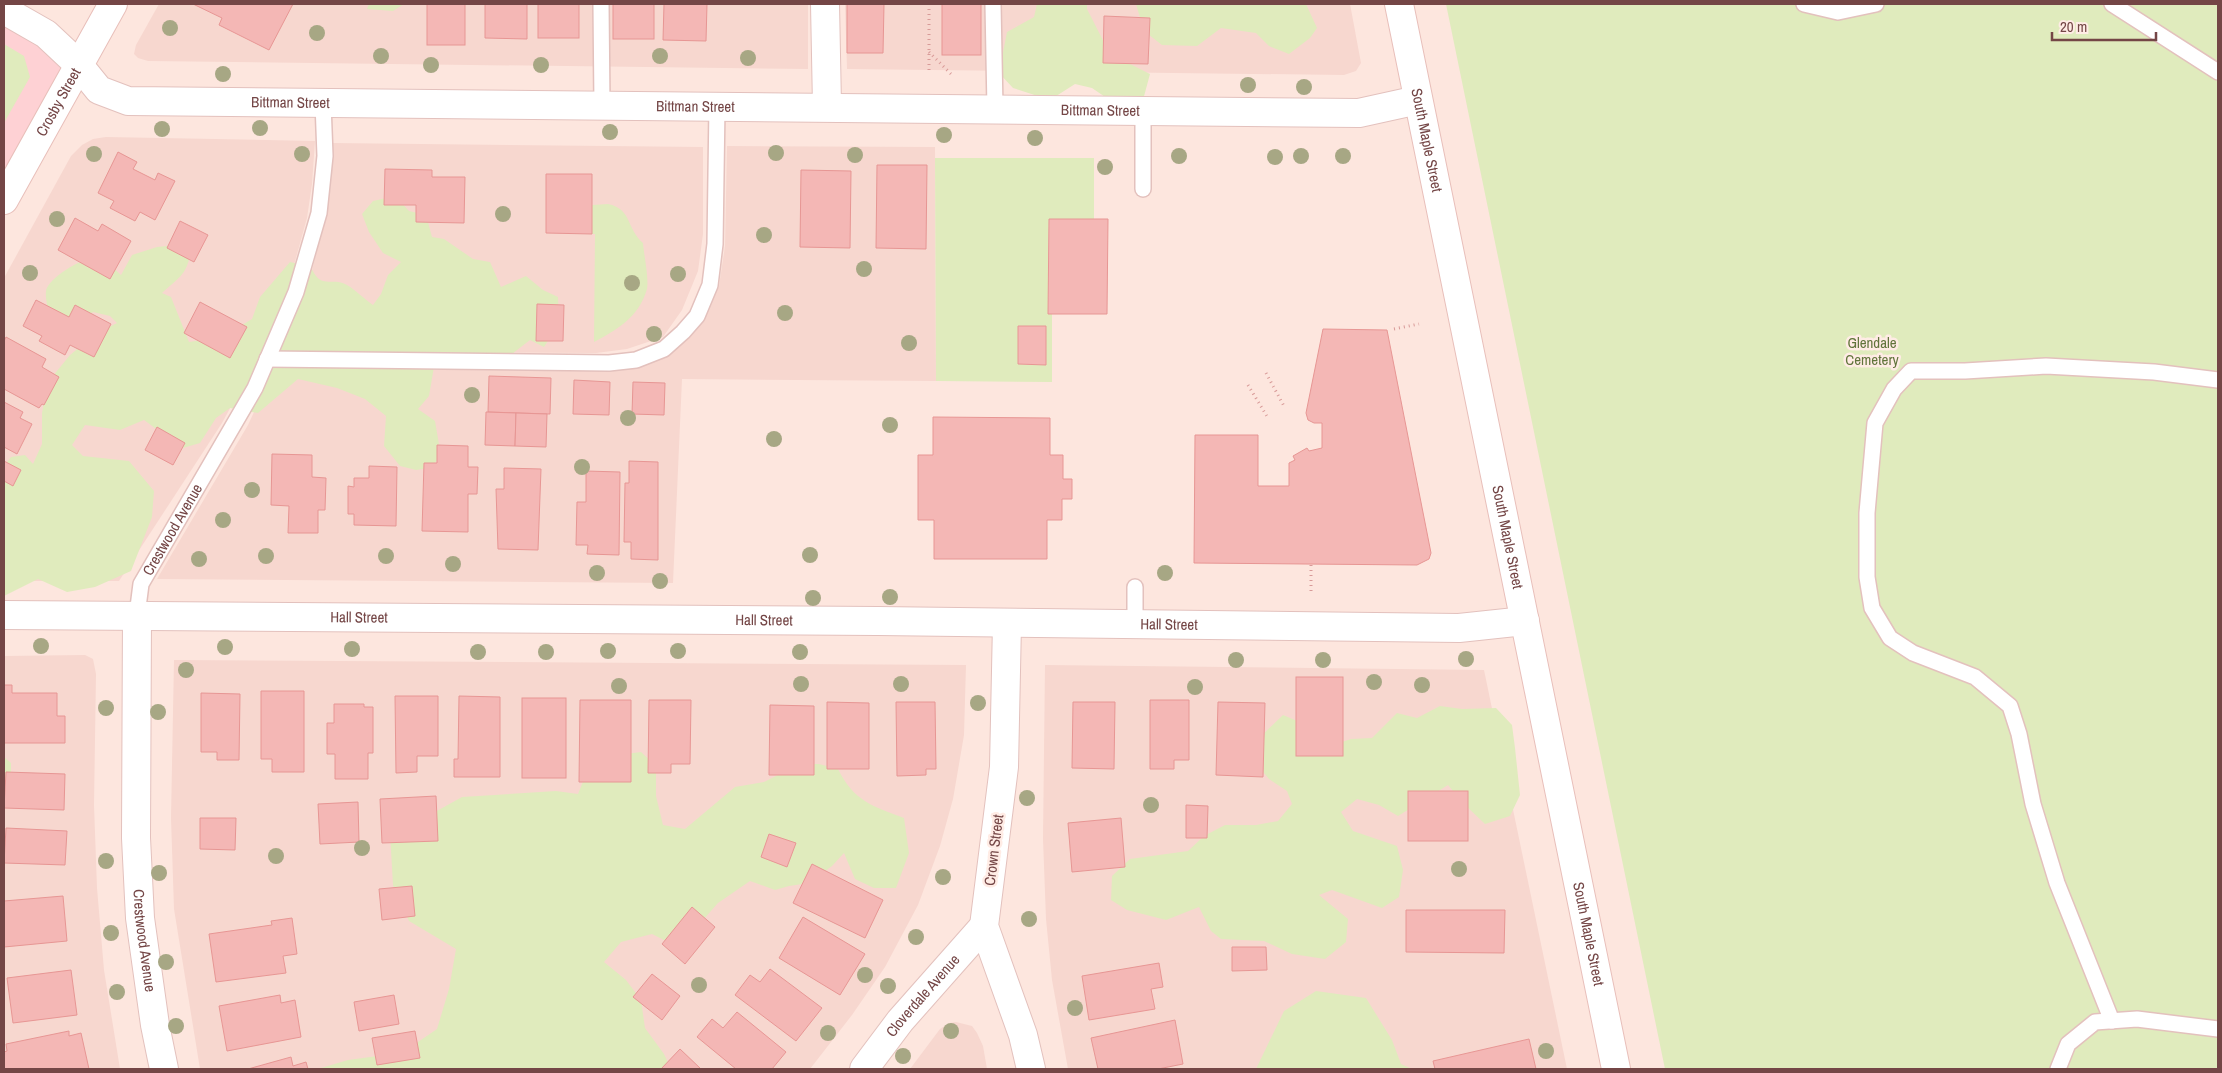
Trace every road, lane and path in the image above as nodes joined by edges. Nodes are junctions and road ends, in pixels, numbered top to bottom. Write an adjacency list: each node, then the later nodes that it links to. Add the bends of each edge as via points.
1 (113, 4): 12 (street, Crosby Street)
2 (601, 4): 18 (lane)
3 (825, 4): 20 (street)
4 (929, 4): 11 (path)
5 (993, 4): 21 (lane)
6 (1399, 4): 16 (street, South Maple Street)
7 (1804, 4): 8 (lane, via 1838,12)
8 (1876, 4)
9 (2112, 4): 13 (lane)
10 (4, 10): 12 (street, Bittman Street, via 46,34)
11 (929, 52): 14 (path); 15 (path)
12 (78, 64): 17 (street, Bittman Street, via 99,90 128,101); 24 (street, Crosby Street)
13 (2218, 72)
14 (929, 74)
15 (951, 74)
16 (1418, 100): 22 (street, Bittman Street, via 1359,112); 38 (street, South Maple Street)
17 (323, 103): 18 (street, Bittman Street); 27 (lane, Crestwood Avenue, via 325,156 319,213 296,292)
18 (602, 105): 19 (street, Bittman Street)
19 (717, 106): 20 (street, Bittman Street); 27 (lane, via 715,244 710,285 696,316 664,349 636,360 609,363)
20 (827, 106): 21 (street, Bittman Street)
21 (995, 109): 22 (street, Bittman Street)
22 (1143, 111): 23 (lane)
23 (1143, 189)
24 (4, 200)
25 (1419, 324): 26 (path)
26 (1394, 329)
27 (267, 359): 37 (lane, Crestwood Avenue, via 255,388 141,584)
28 (1266, 373): 31 (path)
29 (2218, 380): 42 (lane, via 2154,372 2046,366 1911,371 1894,389 1876,423 1868,513 1868,577 1872,608 1890,638 1913,653 1975,677 2010,706 2033,804 2057,883)
30 (1248, 386): 32 (path)
31 (1285, 408)
32 (1268, 418)
33 (1311, 565): 35 (path)
34 (1135, 587): 40 (lane)
35 (1311, 592)
36 (4, 615): 37 (street, Hall Street)
37 (137, 615): 39 (street, Hall Street); 44 (street, Crestwood Avenue, via 136,838 140,918)
38 (1524, 621): 40 (street, Hall Street, via 1459,628); 47 (street, South Maple Street)
39 (1007, 623): 40 (street, Hall Street); 41 (street, Crown Street, via 1004,767)
40 (1135, 624)
41 (984, 926): 45 (street, Cloverdale Avenue, via 900,1021); 46 (street, Crown Street, via 1023,1035)
42 (2112, 1021): 43 (lane, via 2137,1019); 48 (lane, via 2094,1022 2068,1044)
43 (2218, 1029)
44 (164, 1069)
45 (864, 1069)
46 (1031, 1069)
47 (1616, 1069)
48 (2058, 1069)

